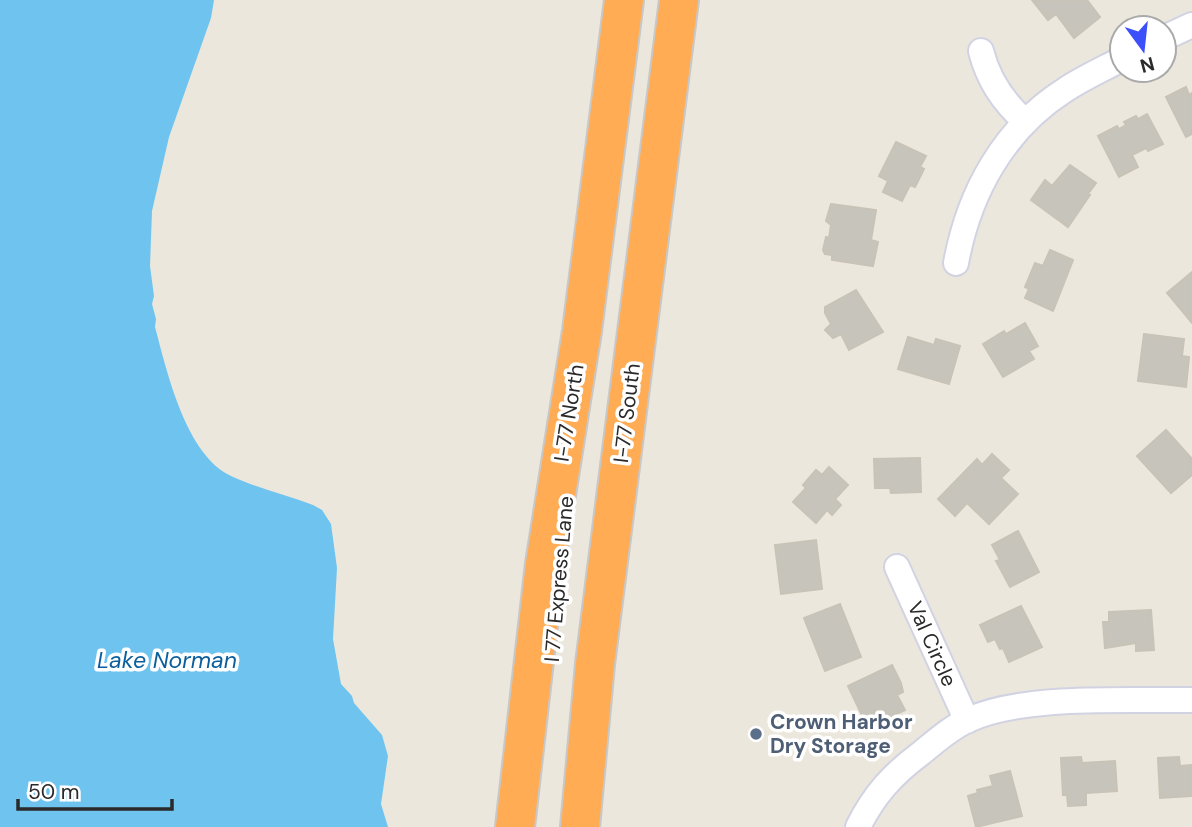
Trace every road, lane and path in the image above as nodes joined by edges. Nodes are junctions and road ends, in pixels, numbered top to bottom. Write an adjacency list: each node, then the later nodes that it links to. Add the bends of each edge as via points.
1 (624, 0): 7 (highway, I-77 North)
2 (679, 0): 9 (highway, I-77 South)
3 (981, 51): 5 (street, via 996,88)
4 (1108, 66): 5 (street, via 1066,89)
5 (1025, 121): 6 (street, via 982,182 962,230)
6 (956, 263)
7 (582, 331): 12 (highway, I-77 North, via 545,564); 13 (highway, I 77 Express Lane)
8 (897, 567): 11 (street, Val Circle)
9 (595, 664): 14 (highway, I 77 Express Lane); 15 (highway, I-77 South)
10 (1192, 700): 11 (street, via 1035,704)
11 (967, 721): 16 (street, via 894,774)
12 (515, 827)
13 (536, 827)
14 (568, 827)
15 (580, 827)
16 (858, 827)

